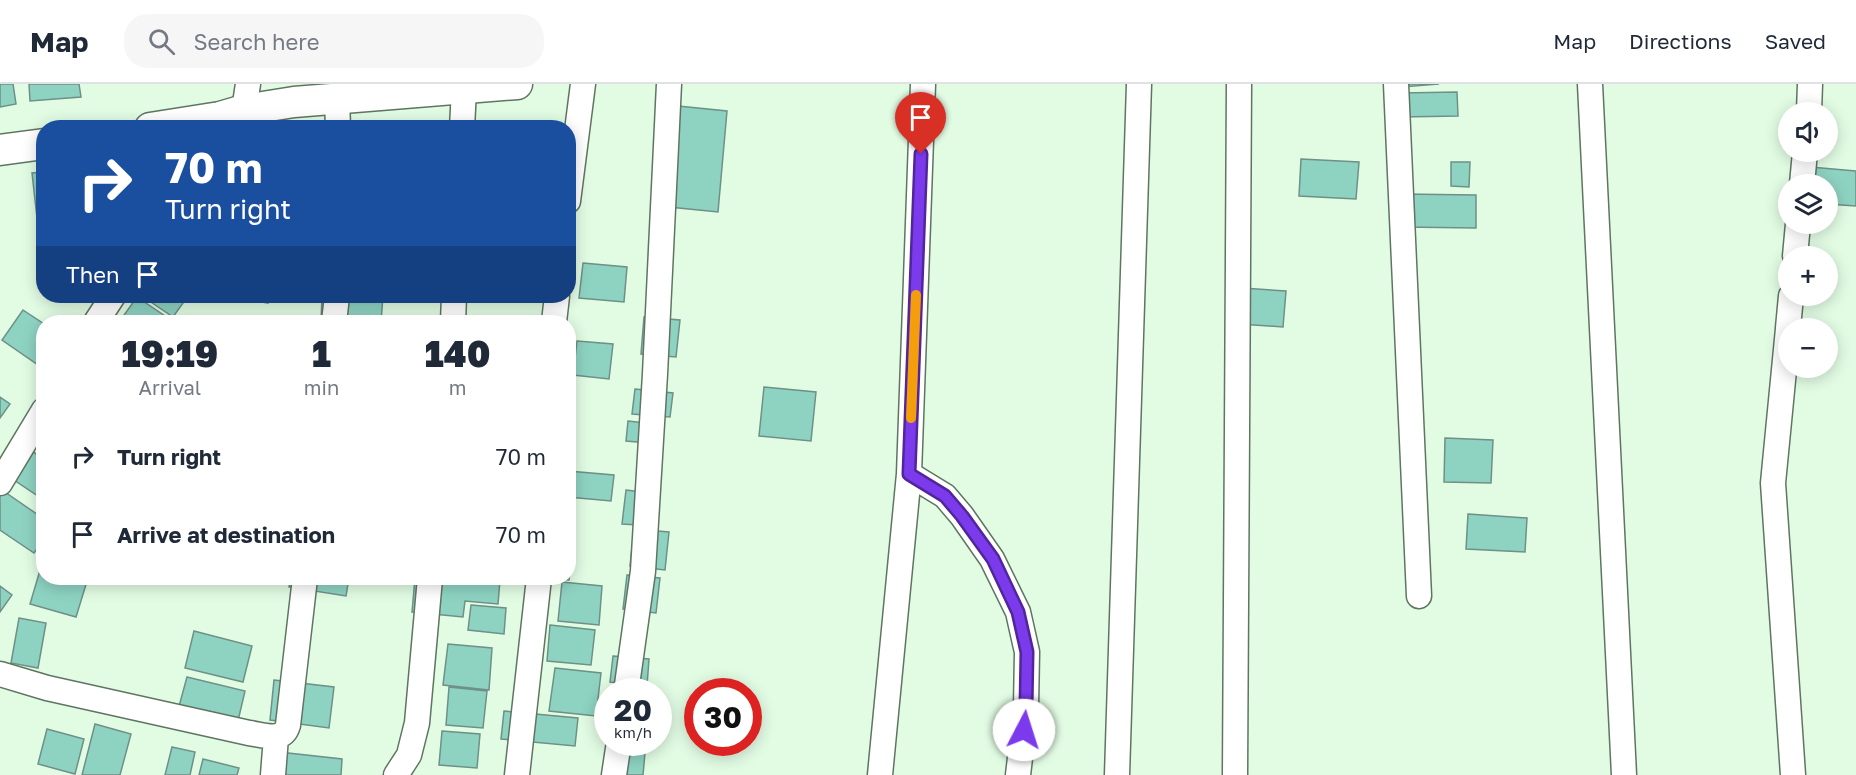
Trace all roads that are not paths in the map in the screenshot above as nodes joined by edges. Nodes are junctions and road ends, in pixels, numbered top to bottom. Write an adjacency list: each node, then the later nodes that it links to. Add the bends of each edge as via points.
1 (517, 84): 10 (street)
2 (583, 84): 17 (street)
3 (669, 84): 29 (street, via 643,571)
4 (923, 84): 22 (street)
5 (1138, 84): 38 (street)
6 (1239, 84): 39 (street)
7 (1396, 84): 27 (street)
8 (1590, 84): 40 (street)
9 (1810, 84): 12 (street)
10 (464, 88): 11 (street); 16 (street)
11 (385, 89): 14 (street)
12 (1809, 102)
13 (231, 110): 14 (street, via 294,102); 15 (street)
14 (338, 113)
15 (186, 120)
16 (462, 120)
17 (576, 139)
18 (36, 145): 19 (street)
19 (0, 150)
20 (1783, 378): 41 (street, via 1773,483)
21 (36, 423): 23 (street)
22 (909, 474): 36 (street); 37 (street, via 945,496 962,516 993,559 1018,612 1027,652 1026,707)
23 (0, 483)
24 (304, 585): 30 (street, via 288,725 286,732)
25 (429, 585): 33 (street, via 417,723 409,755)
26 (538, 585): 34 (street)
27 (1419, 596)
28 (1, 678): 30 (street)
29 (628, 678)
30 (276, 737): 32 (street)
31 (617, 756): 35 (street)
32 (273, 775)
33 (396, 775)
34 (517, 775)
35 (614, 775)
36 (880, 775)
37 (1018, 775)
38 (1117, 775)
39 (1235, 775)
40 (1624, 775)
41 (1793, 775)

